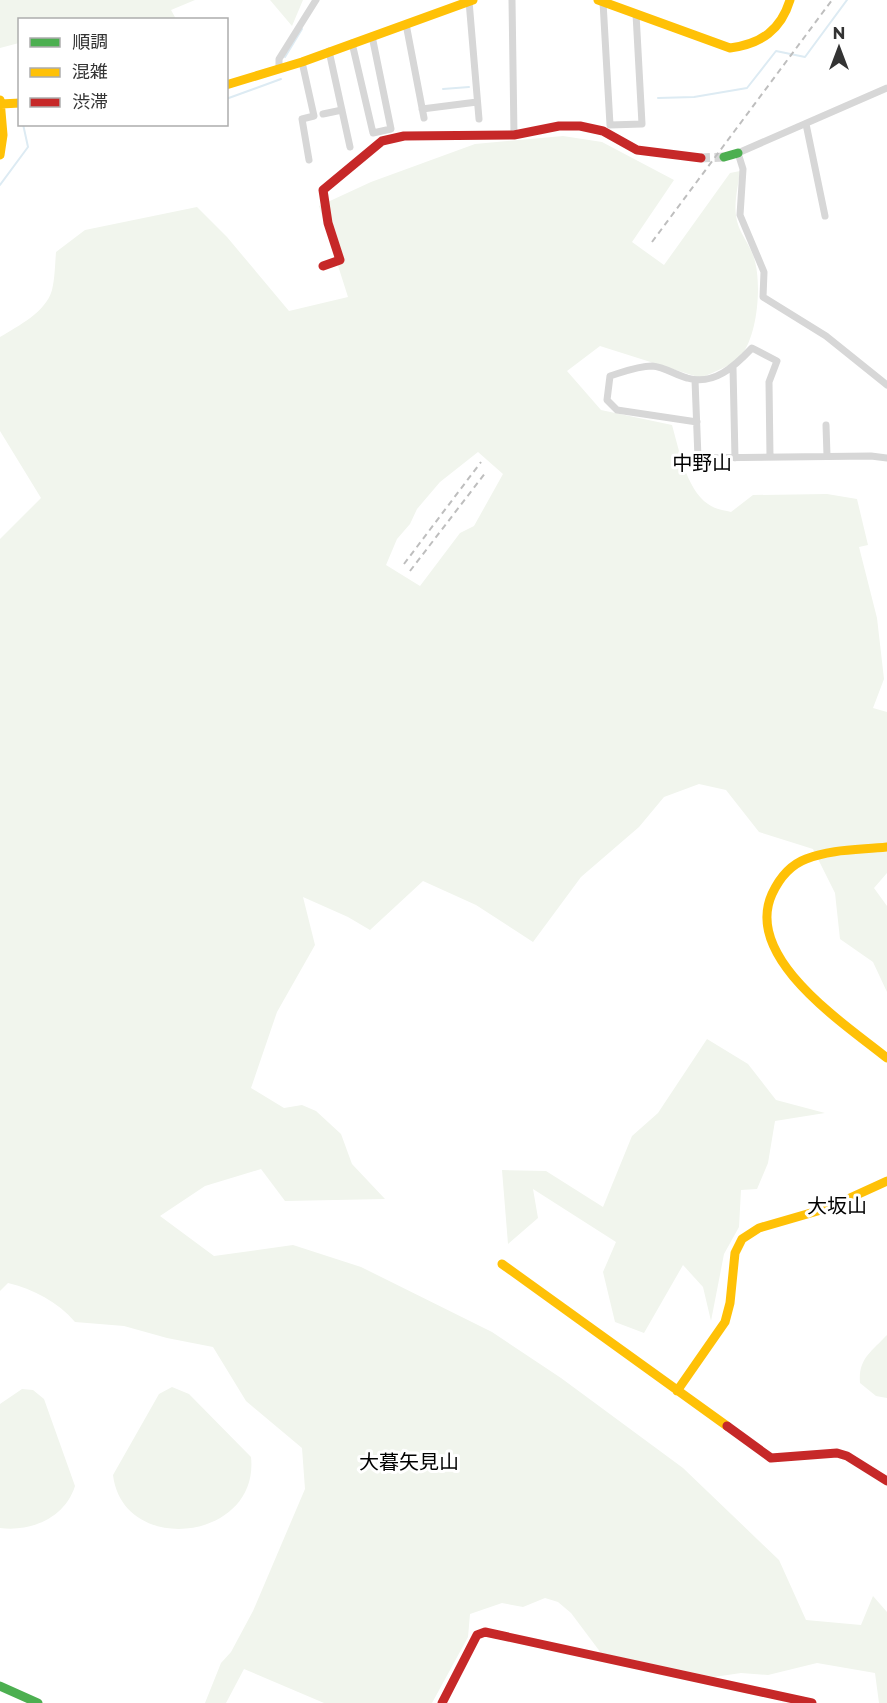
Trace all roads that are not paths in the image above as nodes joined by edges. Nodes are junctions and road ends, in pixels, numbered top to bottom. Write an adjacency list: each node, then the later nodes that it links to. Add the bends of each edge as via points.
1 (316, 0): 12 (street, via 279,59)
2 (512, 0): 24 (street)
3 (790, 0): 6 (street, via 776,30 745,47 713,43)
4 (471, 1): 7 (street); 16 (street)
5 (600, 1): 6 (street); 6 (street, via 610,125 642,124)
6 (636, 14)
7 (406, 24): 8 (street); 18 (street)
8 (372, 36): 9 (street); 9 (street, via 392,129 373,133)
9 (352, 43): 10 (street)
10 (329, 51): 11 (street); 19 (street)
11 (302, 62): 12 (street); 30 (street, via 314,116 302,119)
12 (279, 69): 13 (street)
13 (228, 84)
14 (887, 88): 23 (street)
15 (1, 102): 17 (street); 27 (street)
16 (477, 102): 18 (street); 22 (street)
17 (18, 103)
18 (422, 109): 21 (street)
19 (342, 110): 20 (street); 25 (street)
20 (323, 114)
21 (424, 118)
22 (479, 118)
23 (806, 124): 26 (street); 31 (street)
24 (514, 135): 29 (street, via 580,126 603,131 637,150); 32 (street, via 404,136 382,141 323,190 340,260)
25 (350, 147)
26 (738, 153): 28 (street); 35 (street, via 742,169 740,215 764,272 763,297 826,336)
27 (0, 155)
28 (724, 156)
29 (701, 158)
30 (309, 160)
31 (825, 216)
32 (323, 266)
33 (733, 368): 34 (street, via 708,380); 39 (street, via 752,348 777,361 769,382); 40 (street)
34 (695, 380): 36 (street); 36 (street, via 650,366 634,369 610,376 607,400 616,410)
35 (887, 386)
36 (697, 422): 40 (street, via 698,458)
37 (826, 425): 38 (street)
38 (827, 456): 39 (street); 41 (street)
39 (770, 457): 40 (street)
40 (735, 458)
41 (887, 458)
42 (887, 847): 43 (street, via 818,855 795,864 773,894 766,928 782,961 811,992)
43 (887, 1058)
44 (887, 1181): 46 (street, via 819,1211 750,1233 740,1241 724,1325)
45 (502, 1264): 46 (street)
46 (677, 1390): 47 (street, via 771,1458 837,1453)
47 (887, 1481)
48 (0, 1686): 49 (street)
49 (38, 1703)
50 (442, 1703): 51 (street, via 477,1635 484,1632)
51 (812, 1703)

